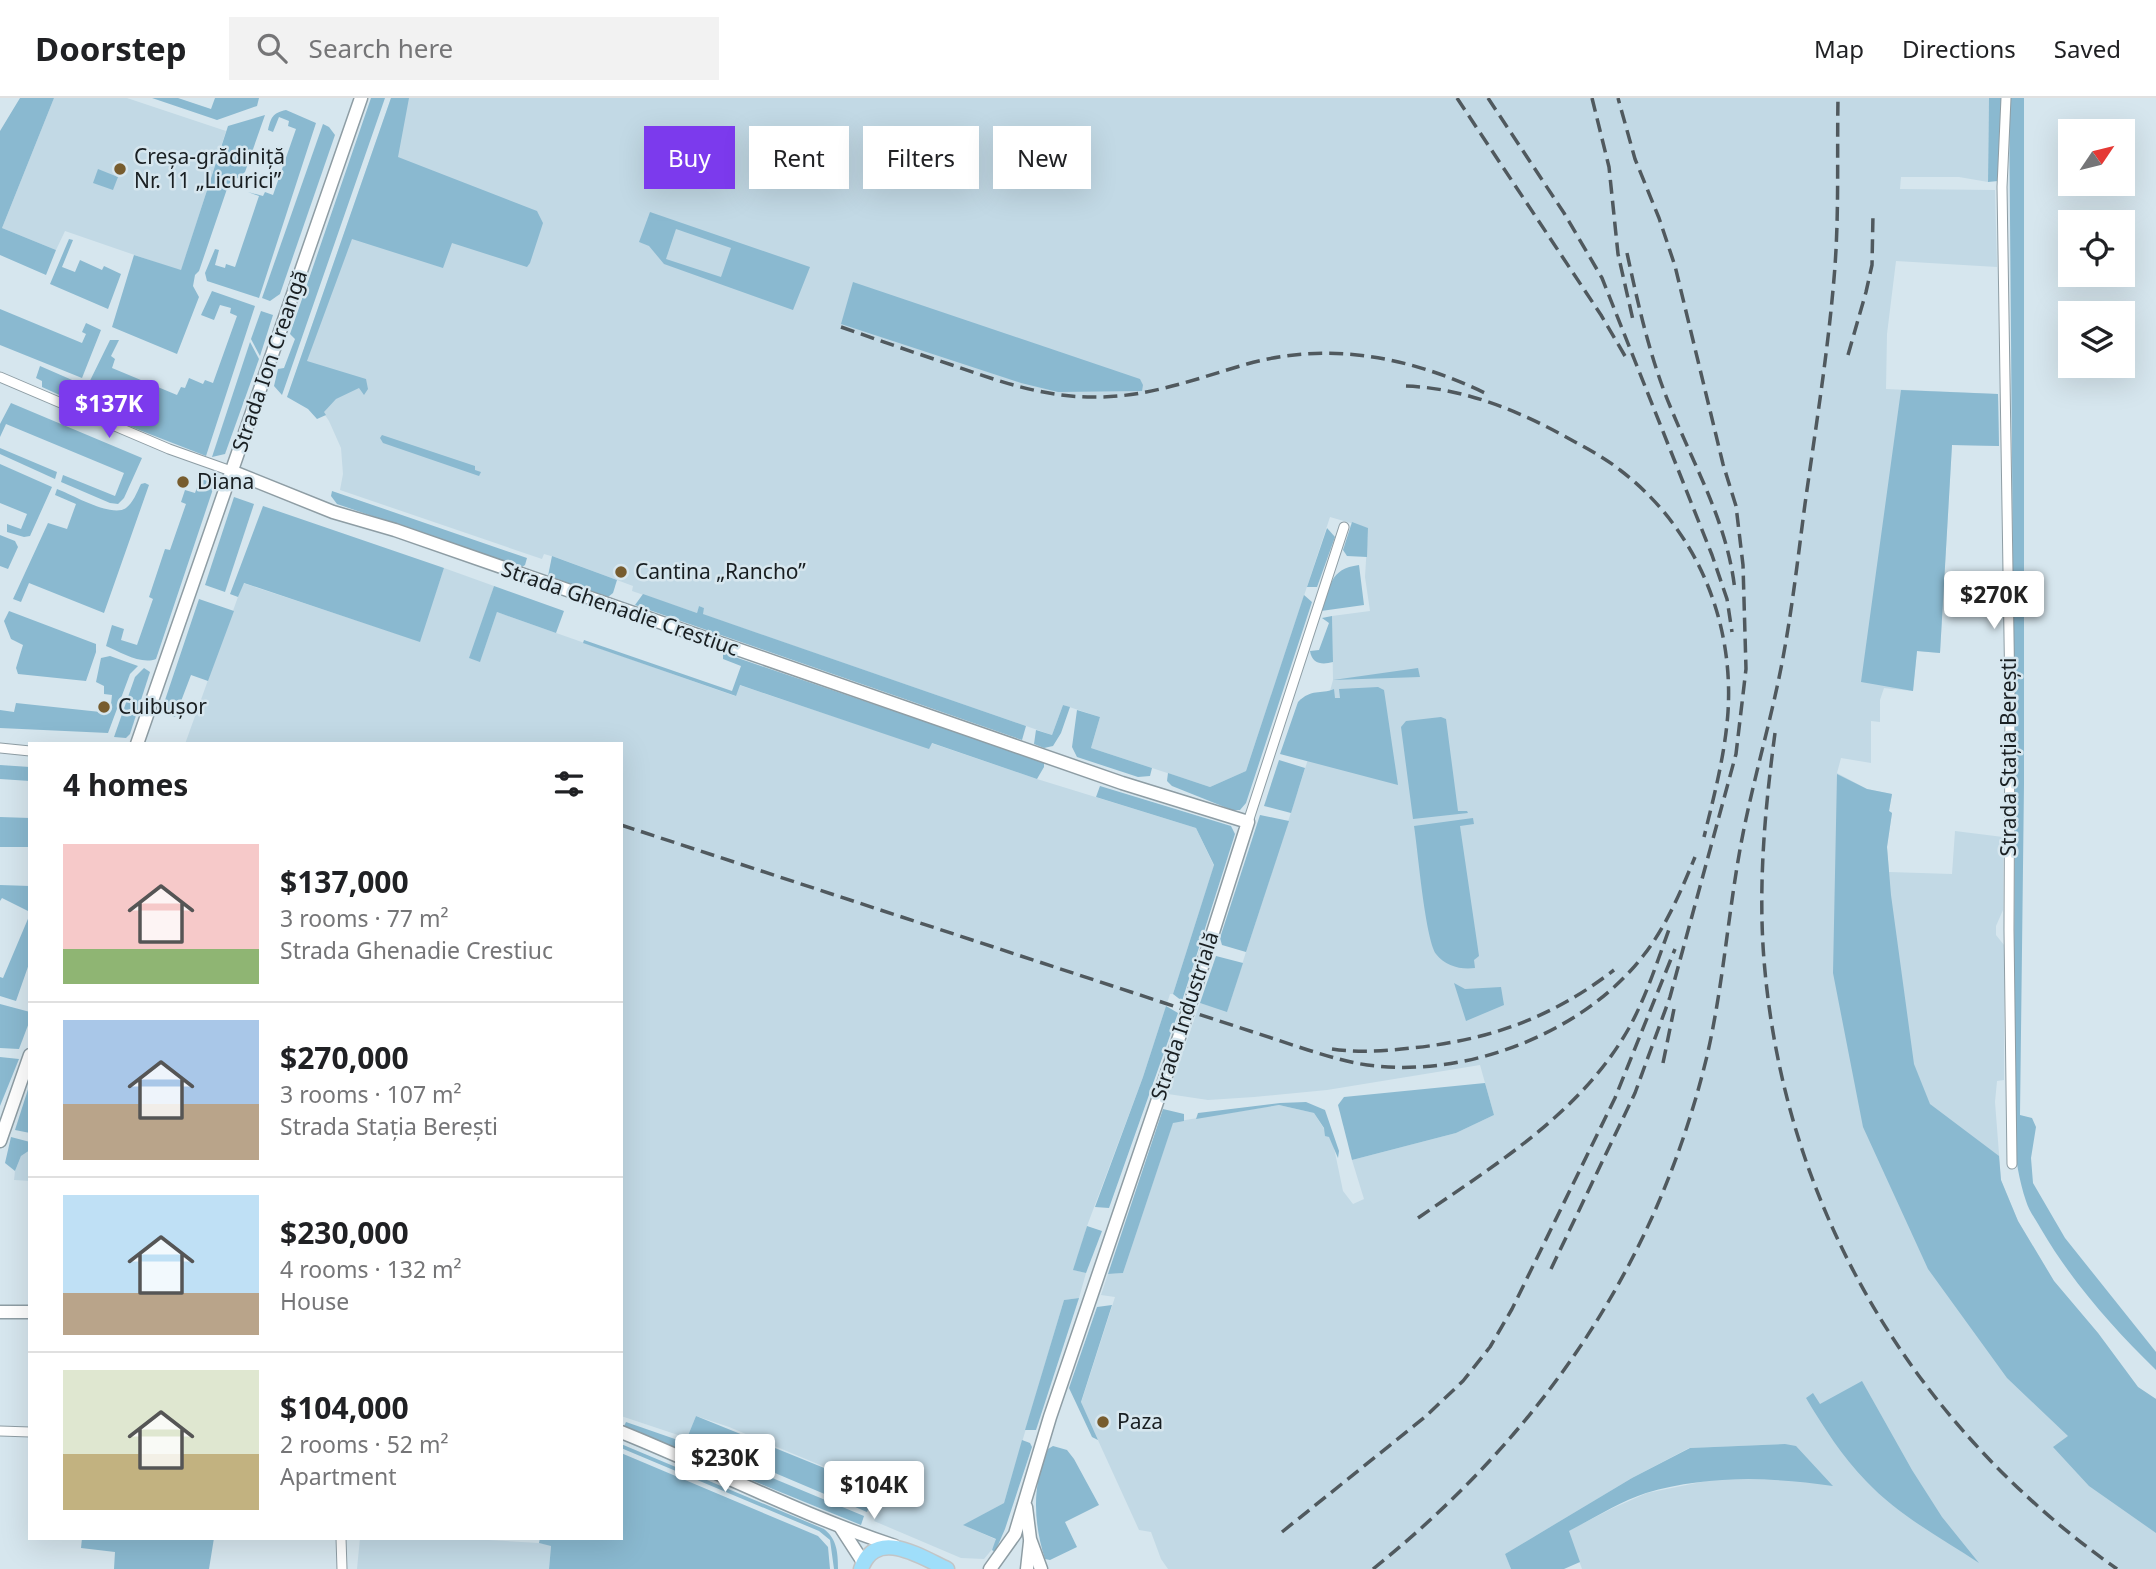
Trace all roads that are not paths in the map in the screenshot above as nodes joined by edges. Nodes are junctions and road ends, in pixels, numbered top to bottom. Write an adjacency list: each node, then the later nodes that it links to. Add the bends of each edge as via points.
1 (361, 98): 4 (street, Strada Ion Creangă)
2 (2006, 98): 12 (street, Strada Stația Berești, via 2002,187)
3 (0, 377): 4 (street, Strada Ghenadie Crestiuc)
4 (231, 471): 6 (street, Strada Ion Creangă); 9 (street, Strada Ghenadie Crestiuc, via 333,512)
5 (1344, 527): 9 (street, Strada Industrială)
6 (138, 742)
7 (0, 748): 8 (street)
8 (28, 751)
9 (1248, 822): 18 (street, Strada Industrială, via 1050,1416)
10 (28, 1061): 11 (street)
11 (0, 1141)
12 (2012, 1164)
13 (0, 1311): 14 (street)
14 (28, 1312)
15 (0, 1431): 16 (street)
16 (28, 1432)
17 (623, 1433): 19 (street)
18 (1026, 1503): 20 (street, Strada Industrială); 26 (street, Strada Industrială, via 1015,1534)
19 (841, 1528): 22 (street); 23 (street)
20 (1030, 1539): 27 (street, Strada Industrială); 28 (street, Strada Industrială)
21 (341, 1540): 24 (street)
22 (896, 1546): 23 (main road, via 875,1551); 25 (main road)
23 (862, 1566)
24 (342, 1569)
25 (947, 1569)
26 (990, 1569)
27 (1027, 1569)
28 (1041, 1569)

